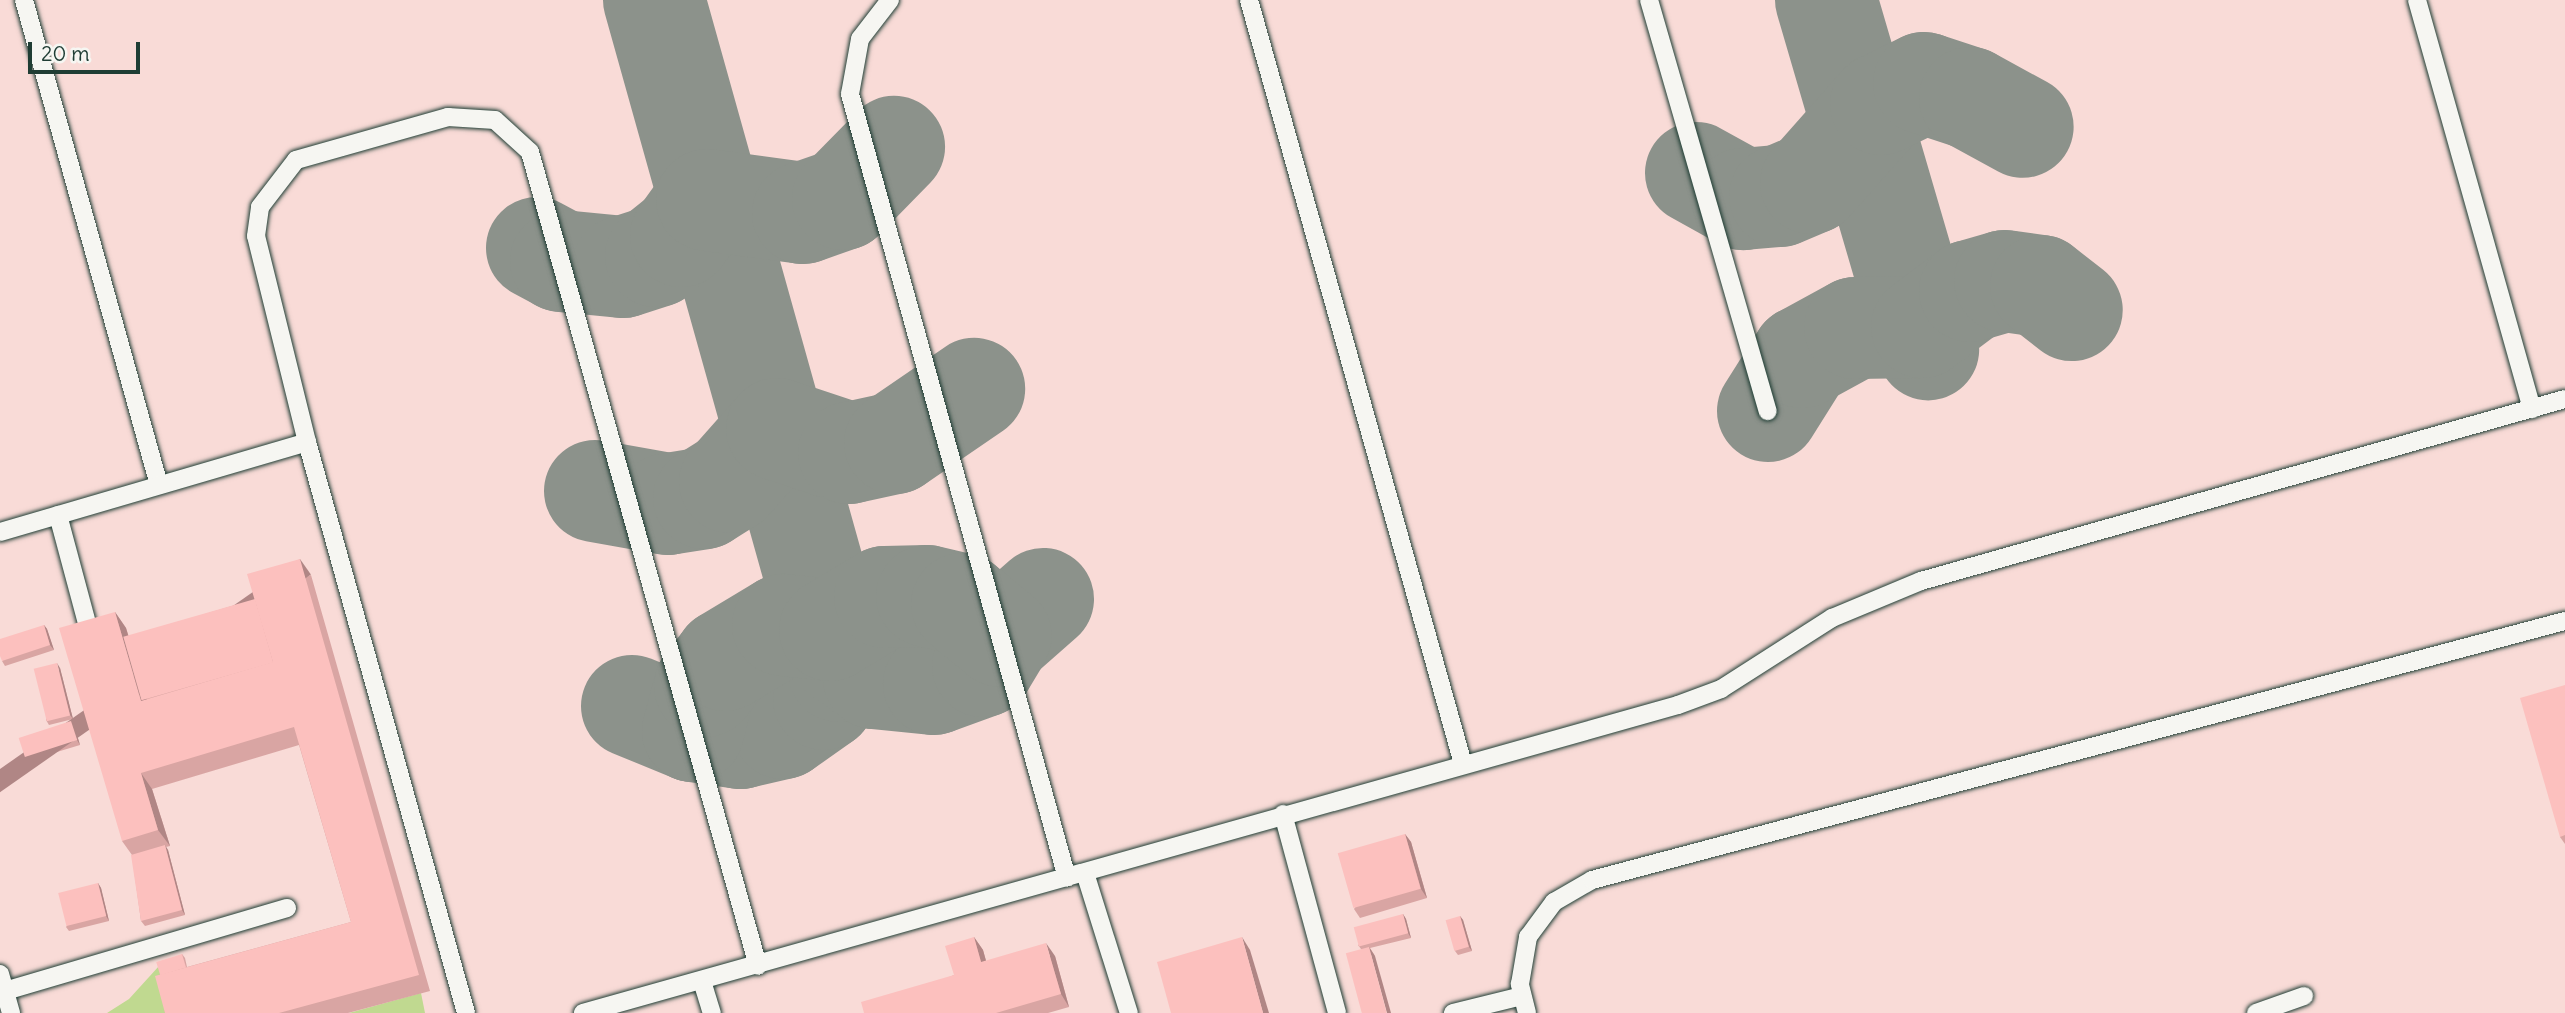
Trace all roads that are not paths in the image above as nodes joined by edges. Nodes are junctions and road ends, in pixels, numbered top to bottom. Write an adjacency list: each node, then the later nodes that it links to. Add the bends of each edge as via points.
1 (24, 0): 10 (lane)
2 (890, 0): 18 (lane, via 860,39 850,94)
3 (1248, 0): 15 (lane)
4 (1648, 0): 8 (lane)
5 (2417, 0): 7 (lane)
6 (2565, 399): 7 (lane)
7 (2532, 409): 15 (lane, via 1922,581 1832,618 1721,689)
8 (1768, 411)
9 (307, 442): 10 (lane); 20 (lane, via 256,236 260,206 275,180 323,148 448,117 495,120 515,133 537,175); 26 (lane)
10 (159, 485): 11 (lane)
11 (58, 515): 12 (lane); 14 (lane)
12 (0, 532)
13 (2565, 621): 24 (lane, via 1592,880 1539,918 1522,960)
14 (87, 622)
15 (1463, 764): 16 (lane)
16 (1283, 814): 17 (lane); 30 (lane)
17 (1085, 873): 18 (lane); 29 (lane)
18 (1067, 878): 20 (lane)
19 (286, 908): 22 (lane)
20 (758, 966): 21 (lane)
21 (702, 981): 27 (lane); 28 (lane)
22 (2, 982): 25 (lane)
23 (2304, 996): 32 (lane)
24 (1524, 1005): 31 (lane)
25 (11, 1013)
26 (466, 1013)
27 (583, 1013)
28 (712, 1013)
29 (1129, 1013)
30 (1337, 1013)
31 (1453, 1013)
32 (2256, 1013)

